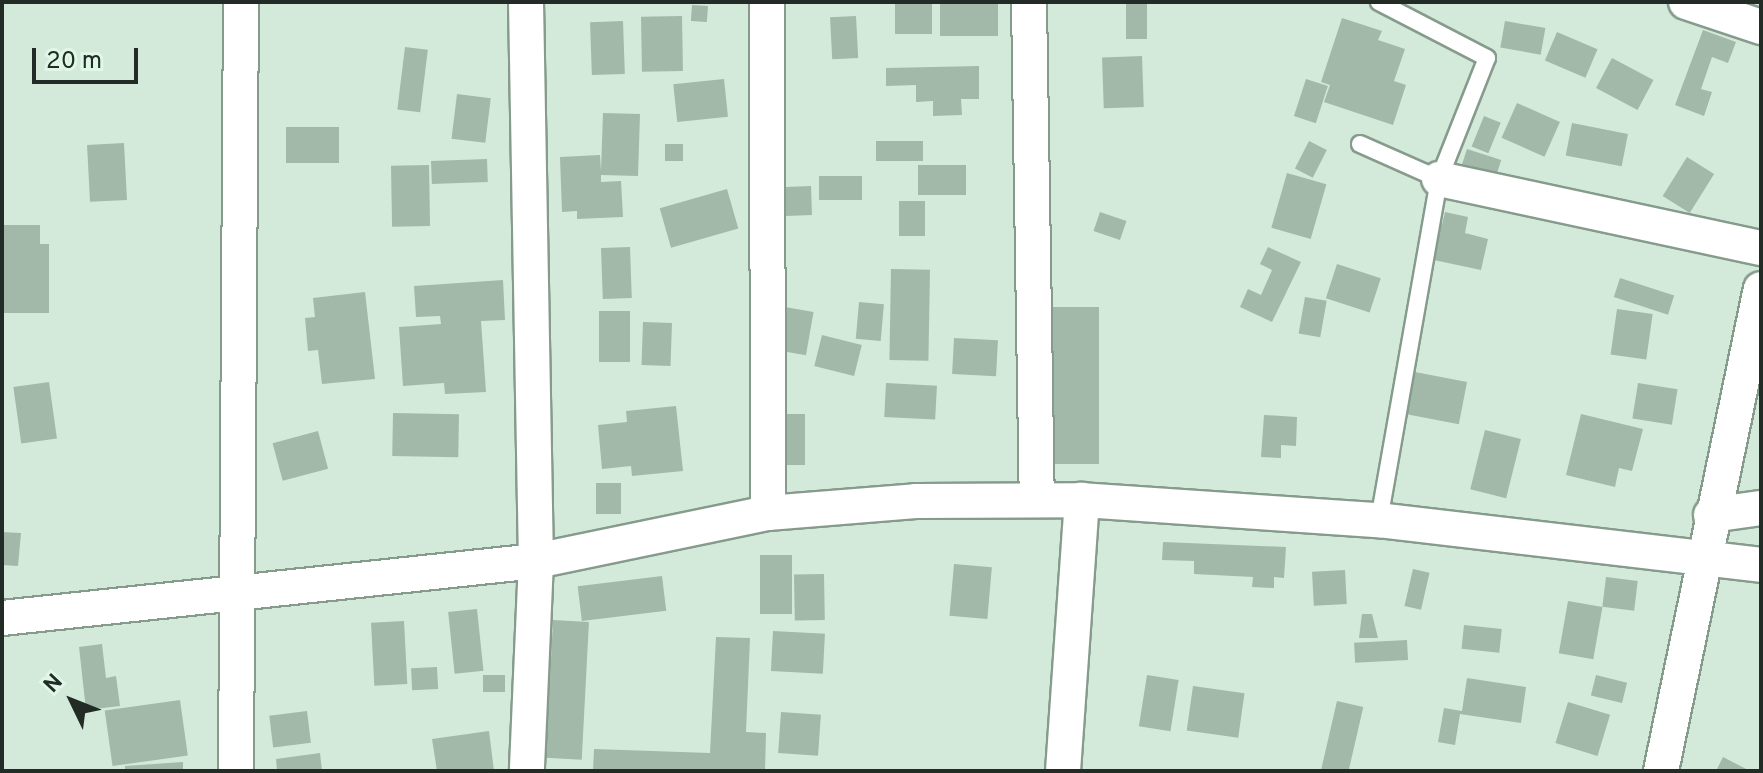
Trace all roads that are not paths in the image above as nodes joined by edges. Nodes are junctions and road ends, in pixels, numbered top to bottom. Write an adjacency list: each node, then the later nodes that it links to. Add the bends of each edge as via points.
1 (241, 2): 21 (street)
2 (526, 2): 19 (street)
3 (767, 2): 15 (street)
4 (1029, 2): 12 (street)
5 (1379, 2): 9 (lane, via 1487,58)
6 (1686, 2): 7 (street)
7 (1761, 27)
8 (1360, 144): 9 (lane)
9 (1439, 179): 10 (street); 17 (lane)
10 (1761, 248)
11 (1761, 289): 16 (street)
12 (1037, 499): 13 (street); 15 (street)
13 (1082, 500): 17 (street); 25 (street)
14 (1761, 508): 16 (street)
15 (768, 513): 19 (street)
16 (1711, 515): 18 (street)
17 (1379, 520): 18 (street)
18 (1703, 555): 20 (street); 26 (street)
19 (536, 561): 21 (street); 24 (street)
20 (1761, 565)
21 (241, 589): 22 (street); 23 (street)
22 (2, 618)
23 (236, 771)
24 (527, 771)
25 (1063, 771)
26 (1661, 771)

